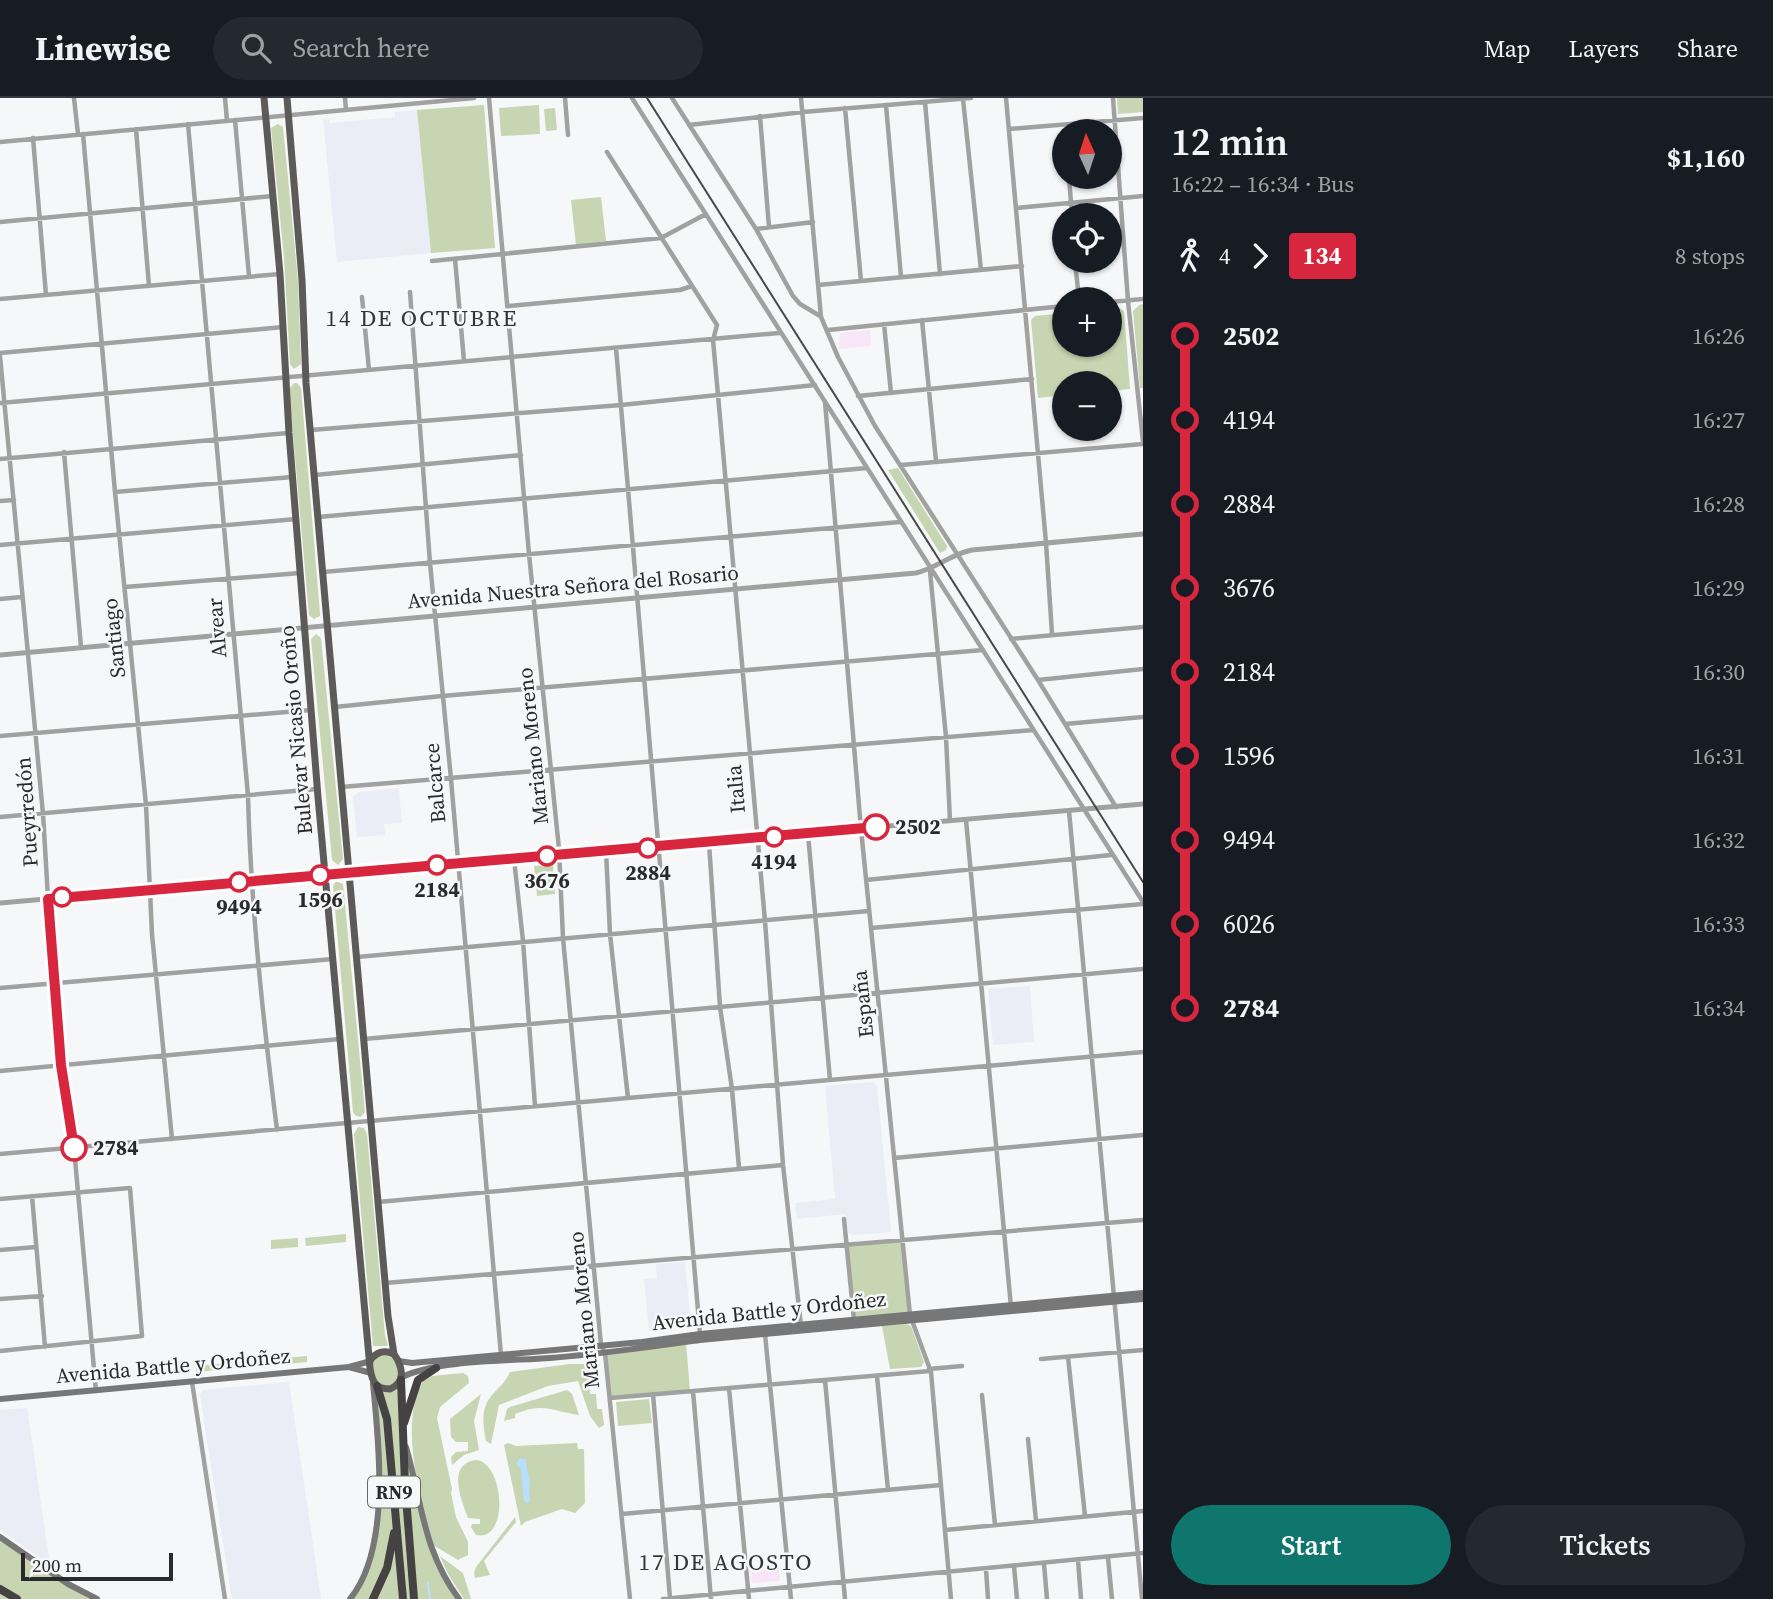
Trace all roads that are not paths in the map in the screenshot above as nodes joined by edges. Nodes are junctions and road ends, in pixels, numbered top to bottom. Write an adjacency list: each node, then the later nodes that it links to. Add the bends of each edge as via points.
1 (74, 98): 35 (street, Santiago)
2 (225, 98): 29 (street)
3 (264, 98): 24 (main road, Bulevar Nicasio Oroño)
4 (287, 98): 22 (main road, Bulevar Nicasio Oroño)
5 (345, 98): 20 (street)
6 (474, 98): 20 (street)
7 (489, 98): 58 (street, Mariano Moreno)
8 (565, 98): 36 (street)
9 (632, 98): 51 (street)
10 (671, 98): 31 (street)
11 (802, 98): 21 (street)
12 (971, 98): 15 (street)
13 (1006, 98): 34 (street)
14 (1113, 98): 26 (street)
15 (963, 99): 17 (street); 62 (street)
16 (903, 100): 17 (street); 18 (street)
17 (925, 102): 64 (street)
18 (886, 105): 19 (street); 66 (street)
19 (845, 108): 21 (street); 68 (street)
20 (346, 110): 22 (street)
21 (803, 112): 23 (street); 54 (street)
22 (289, 115): 24 (street); 98 (main road, Bulevar Nicasio Oroño)
23 (760, 116): 31 (street); 55 (street)
24 (265, 117): 27 (street); 42 (main road, Bulevar Nicasio Oroño)
25 (1143, 118): 28 (street)
26 (1115, 119)
27 (235, 120): 29 (street); 45 (street)
28 (1122, 120)
29 (228, 121): 30 (street)
30 (188, 124): 33 (street); 47 (street, Alvear)
31 (690, 125): 56 (street)
32 (1052, 125): 34 (street)
33 (136, 129): 35 (street); 49 (street)
34 (1009, 129): 48 (street)
35 (80, 134): 37 (street); 50 (street, Santiago)
36 (568, 135)
37 (33, 138): 38 (street); 52 (street)
38 (0, 142)
39 (607, 152): 57 (street)
40 (1070, 189): 46 (street)
41 (1119, 189): 44 (street)
42 (272, 196): 45 (street); 63 (main road, Bulevar Nicasio Oroño)
43 (1143, 196): 44 (street)
44 (1120, 198): 46 (street); 79 (street)
45 (242, 199): 47 (street); 65 (street)
46 (1071, 202): 48 (street)
47 (194, 204): 49 (street); 67 (street, Alvear)
48 (1016, 208): 61 (street)
49 (141, 209): 50 (street); 70 (street)
50 (90, 213): 52 (street); 72 (street, Santiago)
51 (706, 214): 57 (street); 88 (street)
52 (39, 218): 53 (street); 74 (street)
53 (0, 222)
54 (813, 222): 55 (street); 69 (street)
55 (769, 227): 56 (street)
56 (756, 229): 83 (street, via 793,296)
57 (661, 238): 58 (street); 71 (street)
58 (504, 254): 59 (street); 80 (street, Mariano Moreno)
59 (455, 259): 60 (street); 95 (street)
60 (432, 261)
61 (1022, 266): 62 (street); 82 (street)
62 (981, 270): 64 (street)
63 (280, 274): 65 (street); 86 (main road, Bulevar Nicasio Oroño)
64 (940, 274): 66 (street)
65 (249, 276): 67 (street)
66 (901, 277): 68 (street)
67 (201, 281): 70 (street); 89 (street, Alvear)
68 (861, 281): 69 (street)
69 (818, 285): 83 (street)
70 (149, 286): 72 (street)
71 (692, 286): 80 (street); 90 (street, Italia, via 717,325)
72 (98, 291): 74 (street); 91 (street, Santiago)
73 (410, 292): 96 (street, Balcarce)
74 (46, 295): 76 (street)
75 (362, 297): 97 (street)
76 (0, 299)
77 (1143, 299): 79 (street)
78 (1122, 301): 79 (street)
79 (1128, 301): 116 (street)
80 (509, 306): 94 (street, Mariano Moreno)
81 (1052, 307): 82 (street)
82 (1026, 309): 84 (street); 100 (street)
83 (821, 317): 87 (street)
84 (922, 320): 85 (street); 103 (street)
85 (884, 324): 87 (street); 105 (street)
86 (283, 327): 89 (street); 99 (main road, Bulevar Nicasio Oroño)
87 (828, 330): 107 (street)
88 (779, 333): 90 (street); 102 (street)
89 (206, 334): 91 (street); 101 (street, Alvear)
90 (713, 340): 92 (street); 106 (street, Italia)
91 (103, 343): 93 (street); 104 (street, Santiago)
92 (616, 348): 94 (street); 110 (street)
93 (0, 354): 109 (street, Pueyrredón)
94 (513, 357): 95 (street); 111 (street, Mariano Moreno)
95 (464, 361): 96 (street)
96 (416, 366): 97 (street); 112 (street, Balcarce)
97 (369, 370): 98 (street)
98 (305, 375): 99 (street); 113 (main road, Bulevar Nicasio Oroño)
99 (285, 377): 101 (street); 114 (main road, Bulevar Nicasio Oroño)
100 (1032, 379): 103 (street); 119 (street)
101 (211, 384): 104 (street); 115 (street, Alvear)
102 (815, 385): 106 (street); 108 (street)
103 (929, 389): 105 (street); 123 (street)
104 (107, 393): 109 (street); 117 (street, Santiago)
105 (891, 393): 107 (street)
106 (718, 395): 110 (street); 130 (street, Italia)
107 (858, 396): 125 (street)
108 (825, 402): 126 (street); 127 (street, España)
109 (3, 403): 121 (street, Pueyrredón)
110 (621, 405): 111 (street); 132 (street)
111 (518, 412): 112 (street); 120 (street, Mariano Moreno)
112 (418, 422): 113 (street); 124 (street, Balcarce)
113 (310, 430): 128 (main road, Bulevar Nicasio Oroño)
114 (289, 433): 115 (street); 129 (main road, Bulevar Nicasio Oroño)
115 (214, 439): 117 (street); 131 (street, Alvear)
116 (1143, 443): 119 (street)
117 (111, 449): 118 (street); 133 (street, Santiago)
118 (64, 452): 121 (street); 146 (street)
119 (1038, 452): 123 (street); 148 (street)
120 (521, 455): 124 (street); 134 (street, Mariano Moreno)
121 (9, 458): 122 (street); 135 (street, Pueyrredón)
122 (0, 459)
123 (936, 461): 125 (street)
124 (422, 465): 128 (street); 137 (street, Balcarce)
125 (901, 465): 151 (street)
126 (867, 468): 127 (street); 140 (street)
127 (831, 471): 130 (street); 142 (street, España)
128 (314, 475): 138 (main road, Bulevar Nicasio Oroño)
129 (293, 477): 131 (street); 139 (main road, Bulevar Nicasio Oroño)
130 (725, 481): 132 (street); 145 (street, Italia)
131 (220, 483): 133 (street); 141 (street, Alvear)
132 (628, 489): 134 (street); 149 (street)
133 (115, 492): 143 (street, Santiago)
134 (524, 499): 137 (street); 152 (street, Mariano Moreno)
135 (14, 500): 136 (street); 147 (street, Pueyrredón)
136 (0, 501)
137 (425, 508): 138 (street); 153 (street, Balcarce)
138 (317, 517): 155 (main road, Bulevar Nicasio Oroño)
139 (296, 519): 141 (street); 156 (main road, Bulevar Nicasio Oroño)
140 (900, 522): 142 (street); 154 (street)
141 (223, 525): 143 (street); 157 (street, Alvear)
142 (835, 527): 145 (street); 158 (street, España)
143 (119, 534): 146 (street); 159 (street, Santiago)
144 (1143, 534): 148 (street, Avenida Nuestra Señora del Rosario)
145 (730, 536): 149 (street); 160 (street, Italia)
146 (72, 538): 147 (street); 173 (street)
147 (18, 543): 150 (street); 161 (street, Pueyrredón)
148 (1046, 543): 151 (street, Avenida Nuestra Señora del Rosario); 170 (street)
149 (632, 544): 152 (street); 162 (street)
150 (0, 545)
151 (956, 553): 154 (street, Avenida Nuestra Señora del Rosario); 171 (street)
152 (530, 554): 153 (street); 164 (street, Mariano Moreno)
153 (430, 562): 155 (street); 165 (street, Balcarce)
154 (930, 569): 158 (street, Avenida Nuestra Señora del Rosario); 174 (street); 177 (street)
155 (322, 572): 166 (main road, Bulevar Nicasio Oroño)
156 (301, 573): 157 (street); 168 (main road, Bulevar Nicasio Oroño)
157 (228, 579): 159 (street); 169 (street, Alvear)
158 (840, 579): 160 (street, Avenida Nuestra Señora del Rosario); 178 (street, España)
159 (125, 587): 172 (street, Santiago)
160 (735, 589): 162 (street, Avenida Nuestra Señora del Rosario); 180 (street, Italia)
161 (22, 597): 163 (street); 175 (street, Pueyrredón)
162 (637, 597): 164 (street, Avenida Nuestra Señora del Rosario); 181 (street)
163 (0, 599)
164 (535, 607): 165 (street, Avenida Nuestra Señora del Rosario); 183 (street, Mariano Moreno)
165 (435, 616): 166 (street, Avenida Nuestra Señora del Rosario); 184 (street, Balcarce)
166 (327, 625): 168 (street, Avenida Nuestra Señora del Rosario); 185 (main road, Bulevar Nicasio Oroño)
167 (1143, 626): 170 (street)
168 (305, 627): 169 (street, Avenida Nuestra Señora del Rosario); 186 (main road, Bulevar Nicasio Oroño)
169 (233, 634): 172 (street, Avenida Nuestra Señora del Rosario); 187 (street, Alvear)
170 (1052, 634): 171 (street)
171 (1011, 639): 182 (street)
172 (131, 643): 173 (street, Avenida Nuestra Señora del Rosario); 189 (street, Santiago)
173 (81, 647): 175 (street, Avenida Nuestra Señora del Rosario)
174 (983, 650): 177 (street); 191 (street)
175 (28, 652): 176 (street, Avenida Nuestra Señora del Rosario); 192 (street, Pueyrredón)
176 (0, 654)
177 (938, 654): 178 (street); 194 (street)
178 (847, 662): 180 (street); 195 (street, España)
179 (1143, 669): 182 (street)
180 (742, 671): 181 (street); 196 (street, Italia)
181 (644, 680): 183 (street); 197 (street)
182 (1038, 680): 190 (street)
183 (544, 689): 184 (street); 198 (street, Mariano Moreno)
184 (442, 696): 185 (street); 199 (street, Balcarce)
185 (334, 708): 200 (main road, Bulevar Nicasio Oroño)
186 (312, 710): 187 (street); 201 (main road, Bulevar Nicasio Oroño)
187 (240, 716): 189 (street); 202 (street, Alvear)
188 (1143, 717): 190 (street)
189 (138, 724): 192 (street); 204 (street, Santiago)
190 (1065, 724): 205 (street)
191 (1033, 730): 194 (street); 206 (street)
192 (36, 733): 193 (street); 208 (street, Pueyrredón)
193 (0, 736)
194 (946, 737): 195 (street); 211 (street)
195 (854, 745): 196 (street); 212 (street, España)
196 (749, 754): 197 (street); 214 (street, Italia)
197 (651, 762): 198 (street); 216 (street)
198 (552, 771): 199 (street); 218 (street, Mariano Moreno)
199 (451, 779): 200 (street); 222 (street, Balcarce)
200 (341, 787): 224 (main road, Bulevar Nicasio Oroño)
201 (318, 789): 202 (street); 225 (main road, Bulevar Nicasio Oroño)
202 (248, 796): 204 (street); 227 (street, Alvear)
203 (1143, 804): 205 (street)
204 (146, 805): 208 (street); 228 (street, Santiago)
205 (1116, 807): 206 (street)
206 (1084, 809): 207 (street); 219 (street)
207 (1069, 811): 210 (street); 221 (street)
208 (43, 814): 209 (street); 229 (street, Pueyrredón)
209 (0, 817)
210 (966, 820): 211 (street); 223 (street)
211 (950, 821): 212 (street)
212 (861, 829): 213 (street); 226 (street, España)
213 (808, 834): 214 (street); 234 (street)
214 (756, 839): 215 (street); 236 (street, Italia)
215 (709, 843): 216 (street); 237 (street)
216 (658, 847): 217 (street); 239 (street)
217 (606, 851): 218 (street); 240 (street)
218 (559, 855): 220 (street); 241 (street, Mariano Moreno)
219 (1111, 855): 221 (street); 231 (street)
220 (514, 859): 222 (street); 242 (street)
221 (1074, 859): 223 (street); 232 (street)
222 (458, 863): 224 (street); 243 (street, Balcarce)
223 (970, 869): 226 (street); 235 (street)
224 (348, 872): 225 (street); 244 (main road, Bulevar Nicasio Oroño)
225 (326, 874): 227 (street); 245 (main road, Bulevar Nicasio Oroño)
226 (866, 880): 233 (street, España)
227 (250, 881): 228 (street); 246 (street, Alvear)
228 (149, 890): 229 (street); 248 (street, Santiago)
229 (48, 899): 230 (street); 250 (street, Pueyrredón)
230 (0, 903)
231 (1143, 903): 232 (street)
232 (1078, 910): 235 (street); 249 (street)
233 (869, 911): 234 (street); 238 (street, España)
234 (815, 917): 236 (street); 254 (street)
235 (975, 919): 238 (street); 251 (street)
236 (765, 921): 237 (street); 255 (street, Italia)
237 (715, 925): 239 (street); 256 (street)
238 (871, 928): 253 (street, España)
239 (664, 930): 240 (street); 257 (street)
240 (610, 934): 241 (street); 258 (street)
241 (563, 938): 242 (street); 259 (street, Mariano Moreno)
242 (523, 941): 243 (street); 260 (street)
243 (464, 948): 244 (street); 261 (street, Balcarce)
244 (357, 957): 263 (main road, Bulevar Nicasio Oroño)
245 (333, 959): 246 (street); 262 (main road, Bulevar Nicasio Oroño)
246 (258, 965): 248 (street); 264 (street, Alvear)
247 (1143, 970): 249 (street)
248 (156, 974): 250 (street); 266 (street, Santiago)
249 (1084, 975): 251 (street); 267 (street)
250 (53, 982): 252 (street); 268 (street, Pueyrredón)
251 (981, 984): 253 (street); 269 (street)
252 (0, 988)
253 (878, 993): 254 (street); 271 (street, España)
254 (823, 998): 255 (street); 272 (street)
255 (771, 1003): 256 (street); 273 (street, Italia)
256 (720, 1007): 257 (street); 274 (street)
257 (672, 1011): 258 (street); 275 (street)
258 (619, 1016): 259 (street); 276 (street)
259 (571, 1020): 260 (street); 277 (street, Mariano Moreno)
260 (530, 1024): 261 (street); 278 (street)
261 (472, 1028): 263 (street); 279 (street, Balcarce)
262 (340, 1039): 264 (street); 281 (main road, Bulevar Nicasio Oroño)
263 (364, 1039): 280 (main road, Bulevar Nicasio Oroño)
264 (267, 1047): 266 (street); 282 (street, Alvear)
265 (1143, 1052): 267 (street)
266 (164, 1056): 268 (street); 284 (street, Santiago)
267 (1091, 1057): 269 (street); 285 (street)
268 (61, 1065): 270 (street); 286 (street, Pueyrredón)
269 (988, 1066): 271 (street); 287 (street)
270 (0, 1071)
271 (886, 1075): 272 (street); 289 (street, España)
272 (830, 1080): 273 (street)
273 (777, 1085): 274 (street); 290 (street, Italia)
274 (732, 1089): 275 (street); 291 (street)
275 (679, 1094): 276 (street); 292 (street)
276 (628, 1098): 277 (street)
277 (580, 1102): 278 (street); 293 (street, Mariano Moreno)
278 (535, 1107): 279 (street)
279 (480, 1111): 280 (street); 294 (street, Balcarce)
280 (370, 1121): 281 (street); 298 (main road, Bulevar Nicasio Oroño)
281 (347, 1123): 282 (street); 334 (main road, Bulevar Nicasio Oroño)
282 (277, 1130): 284 (street)
283 (1143, 1135): 285 (street)
284 (172, 1139): 286 (street)
285 (1099, 1139): 287 (street); 301 (street)
286 (74, 1148): 288 (street); 295 (street, Pueyrredón)
287 (996, 1148): 289 (street); 302 (street)
288 (0, 1154)
289 (894, 1158): 303 (street, España)
290 (783, 1164): 291 (street); 306 (street, Italia)
291 (739, 1168): 292 (street)
292 (685, 1173): 293 (street); 308 (street)
293 (587, 1182): 294 (street); 309 (street, Mariano Moreno)
294 (486, 1192): 298 (street); 310 (street, Balcarce)
295 (78, 1193): 296 (street); 323 (street, Pueyrredón); 323 (street, via 130,1188 142,1336)
296 (32, 1196): 297 (street); 305 (street)
297 (0, 1199)
298 (378, 1202): 311 (main road, Bulevar Nicasio Oroño)
299 (844, 1219): 304 (street)
300 (1143, 1220): 301 (street)
301 (1107, 1223): 302 (street); 314 (street)
302 (1004, 1232): 303 (street); 317 (street)
303 (902, 1240): 304 (street); 318 (street, España)
304 (847, 1245): 306 (street); 319 (street)
305 (36, 1247): 307 (street); 313 (street)
306 (792, 1249): 308 (street); 320 (street, Italia)
307 (0, 1250)
308 (693, 1258): 309 (street); 322 (street)
309 (594, 1266): 310 (street); 324 (street, Mariano Moreno)
310 (494, 1274): 311 (street); 330 (street, Balcarce)
311 (386, 1283): 332 (main road, Bulevar Nicasio Oroño)
312 (1143, 1293): 314 (main road, Avenida Battle y Ordoñez)
313 (42, 1296): 316 (street); 325 (street)
314 (1113, 1299): 315 (main road, Avenida Battle y Ordoñez); 317 (main road, Avenida Battle y Ordoñez); 328 (street)
315 (1143, 1299)
316 (0, 1300)
317 (1011, 1309): 318 (main road, Avenida Battle y Ordoñez)
318 (910, 1318): 319 (main road, Avenida Battle y Ordoñez); 320 (main road, Avenida Battle y Ordoñez); 338 (street, España)
319 (854, 1320): 320 (main road, Avenida Battle y Ordoñez)
320 (802, 1328): 321 (main road, Avenida Battle y Ordoñez); 322 (main road, Avenida Battle y Ordoñez)
321 (765, 1334): 322 (main road, Avenida Battle y Ordoñez); 344 (street)
322 (700, 1337): 324 (main road, Avenida Battle y Ordoñez); 329 (main road, Avenida Battle y Ordoñez)
323 (91, 1342): 325 (street); 347 (street, Pueyrredón)
324 (601, 1345): 329 (street, Mariano Moreno); 330 (main road, Avenida Battle y Ordoñez)
325 (46, 1346): 326 (street)
326 (0, 1350)
327 (1143, 1350): 328 (street)
328 (1119, 1352): 331 (street); 364 (street)
329 (605, 1353): 337 (main road, Avenida Battle y Ordoñez); 350 (street, Mariano Moreno)
330 (500, 1355): 332 (main road, Avenida Battle y Ordoñez, via 412,1363)
331 (1068, 1357): 333 (street); 366 (street)
332 (397, 1358): 334 (main road, via 383,1351); 340 (main road)
333 (1041, 1359)
334 (371, 1360): 336 (main road, Avenida Battle y Ordoñez); 341 (main road)
335 (962, 1366): 338 (street)
336 (349, 1367): 341 (main road, Avenida Battle y Ordoñez); 343 (main road, Avenida Battle y Ordoñez)
337 (436, 1368): 340 (main road, Avenida Battle y Ordoñez); 352 (highway, via 418,1380)
338 (930, 1370): 339 (street); 355 (street, España)
339 (877, 1375): 342 (street); 356 (street)
340 (401, 1379): 341 (main road, via 390,1389); 352 (highway, RN9)
341 (374, 1380): 361 (highway, RN9, via 387,1419); 386 (main road, via 379,1499 365,1574)
342 (825, 1380): 344 (street); 357 (street)
343 (192, 1382): 347 (main road, Avenida Battle y Ordoñez); 385 (street)
344 (770, 1384): 345 (street); 358 (street)
345 (729, 1388): 346 (street); 359 (street)
346 (693, 1391): 348 (street); 360 (street)
347 (96, 1392): 351 (main road, Avenida Battle y Ordoñez)
348 (653, 1394): 350 (street); 362 (street)
349 (982, 1395): 368 (street)
350 (610, 1398): 365 (street, Mariano Moreno)
351 (0, 1399)
352 (403, 1426): 353 (highway, RN9)
353 (403, 1438): 389 (highway, RN9); 390 (main road, via 425,1532)
354 (1028, 1439): 367 (street)
355 (941, 1485): 356 (street); 369 (street, España)
356 (888, 1490): 357 (street)
357 (836, 1494): 358 (street); 378 (street)
358 (781, 1500): 359 (street); 379 (street)
359 (740, 1503): 360 (street); 381 (street)
360 (703, 1507): 362 (street); 382 (street)
361 (396, 1509): 387 (highway, via 387,1568); 388 (highway, RN9)
362 (663, 1510): 365 (street); 393 (street)
363 (1143, 1511): 364 (street)
364 (1133, 1512): 366 (street); 371 (street)
365 (622, 1514): 391 (street, Mariano Moreno)
366 (1085, 1516): 367 (street)
367 (1036, 1521): 368 (street)
368 (995, 1525): 369 (street)
369 (945, 1530): 377 (street, España)
370 (0, 1536): 384 (main road)
371 (1140, 1554): 372 (street); 403 (street)
372 (1108, 1558): 373 (street); 402 (street)
373 (1078, 1560): 374 (street); 401 (street)
374 (1044, 1564): 375 (street); 400 (street)
375 (1014, 1566): 376 (street); 399 (street)
376 (986, 1569): 377 (street); 398 (street)
377 (949, 1572): 378 (street); 397 (street, España)
378 (844, 1582): 379 (street); 396 (street)
379 (790, 1587): 381 (street); 395 (street)
380 (0, 1589): 383 (highway)
381 (748, 1591): 382 (street); 394 (street)
382 (711, 1597): 393 (street)
383 (16, 1599)
384 (97, 1599)
385 (225, 1599)
386 (351, 1599)
387 (373, 1599)
388 (403, 1599)
389 (416, 1599)
390 (459, 1599)
391 (630, 1599)
392 (663, 1599): 393 (street)
393 (670, 1599)
394 (749, 1599)
395 (791, 1599)
396 (845, 1599)
397 (951, 1599)
398 (988, 1599)
399 (1017, 1599)
400 (1047, 1599)
401 (1081, 1599)
402 (1112, 1599)
403 (1142, 1599)

